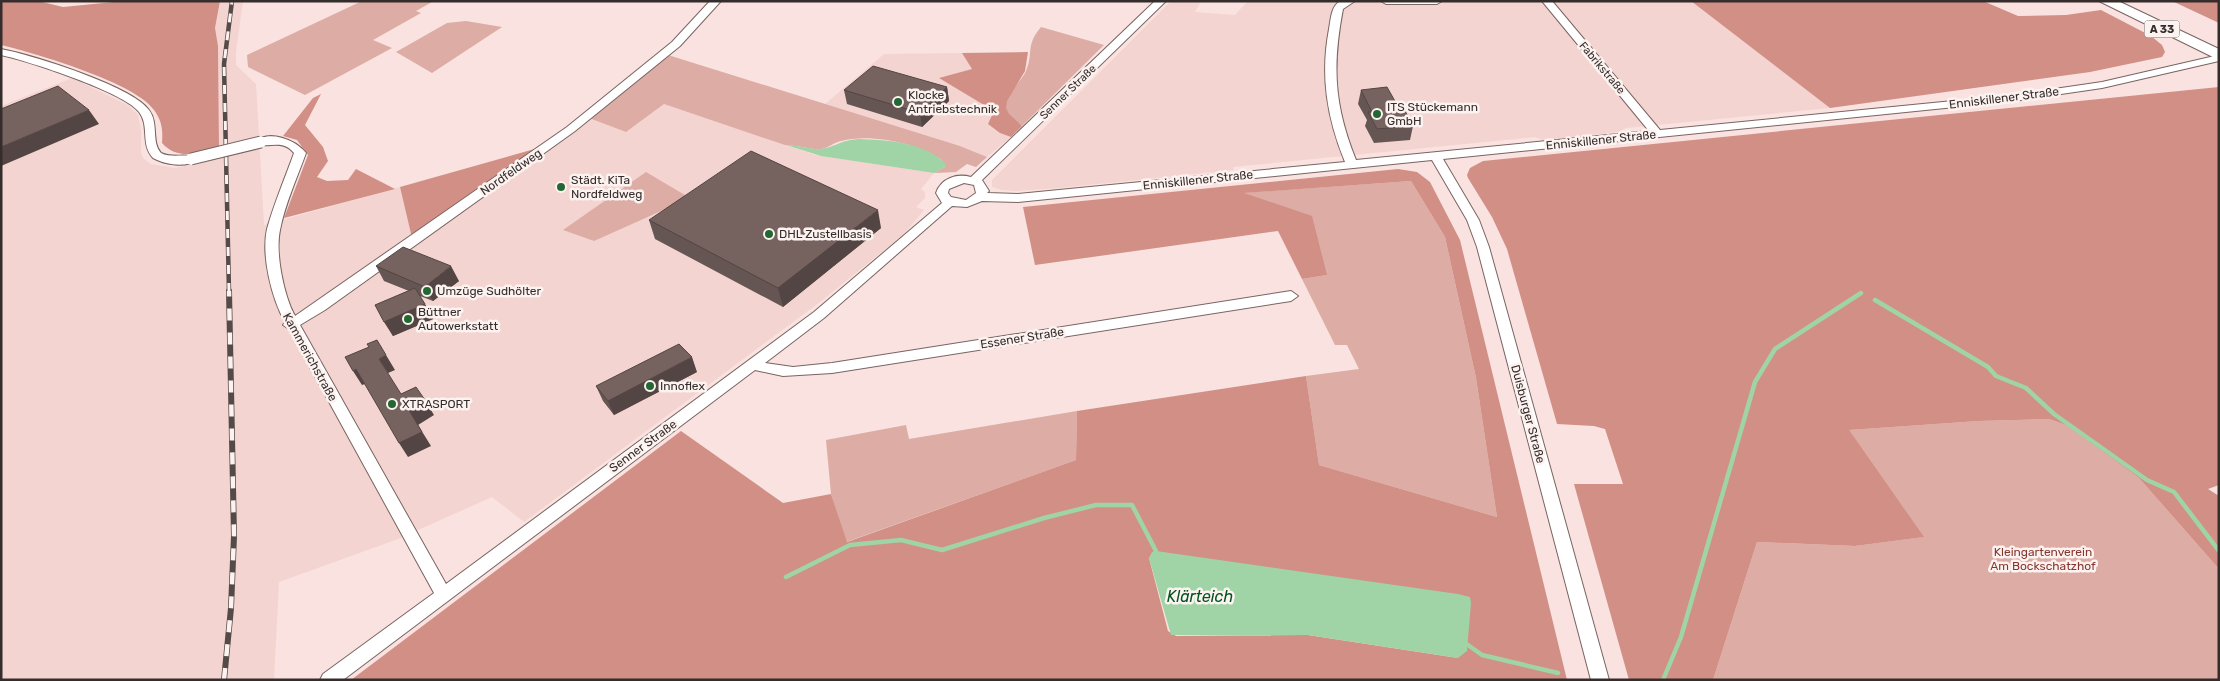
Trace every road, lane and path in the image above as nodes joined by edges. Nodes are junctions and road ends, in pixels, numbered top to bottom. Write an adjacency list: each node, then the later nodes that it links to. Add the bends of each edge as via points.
1 (716, 1): 19 (street, Nordfeldweg, via 676,44 548,146)
2 (1161, 1): 15 (street, Senner Straße)
3 (1350, 1): 14 (street, via 1338,8 1330,46 1328,82 1338,129)
4 (1386, 1): 5 (street)
5 (1437, 1)
6 (1546, 1): 12 (street, Fabrikstraße)
7 (2106, 1): 11 (highway, A 33)
8 (2129, 1): 9 (highway, A 33)
9 (2219, 44)
10 (1, 52): 19 (street, Kammerichstraße, bridge, via 52,65 131,100 147,114 151,146 156,154 171,161 261,142 280,140 290,143 300,153 274,224 272,244 278,291)
11 (2219, 57): 12 (street, Enniskillener Straße, via 2070,90)
12 (1657, 134): 13 (street, Enniskillener Straße)
13 (1435, 156): 14 (street, Enniskillener Straße); 23 (street, Duisburger Straße, via 1473,220 1483,247)
14 (1352, 164): 16 (street, Enniskillener Straße, via 1018,198)
15 (974, 180): 16 (street, via 982,187); 17 (street, via 958,180 945,186 943,197)
16 (980, 197): 17 (street, via 968,204)
17 (950, 202): 20 (street, Senner Straße, via 848,291)
18 (1291, 296): 20 (street, Essener Straße, via 832,368 783,371)
19 (290, 325): 21 (street, Kammerichstraße)
20 (754, 364): 21 (street, Senner Straße)
21 (443, 594): 22 (street, Senner Straße)
22 (329, 680)
23 (1600, 680)

